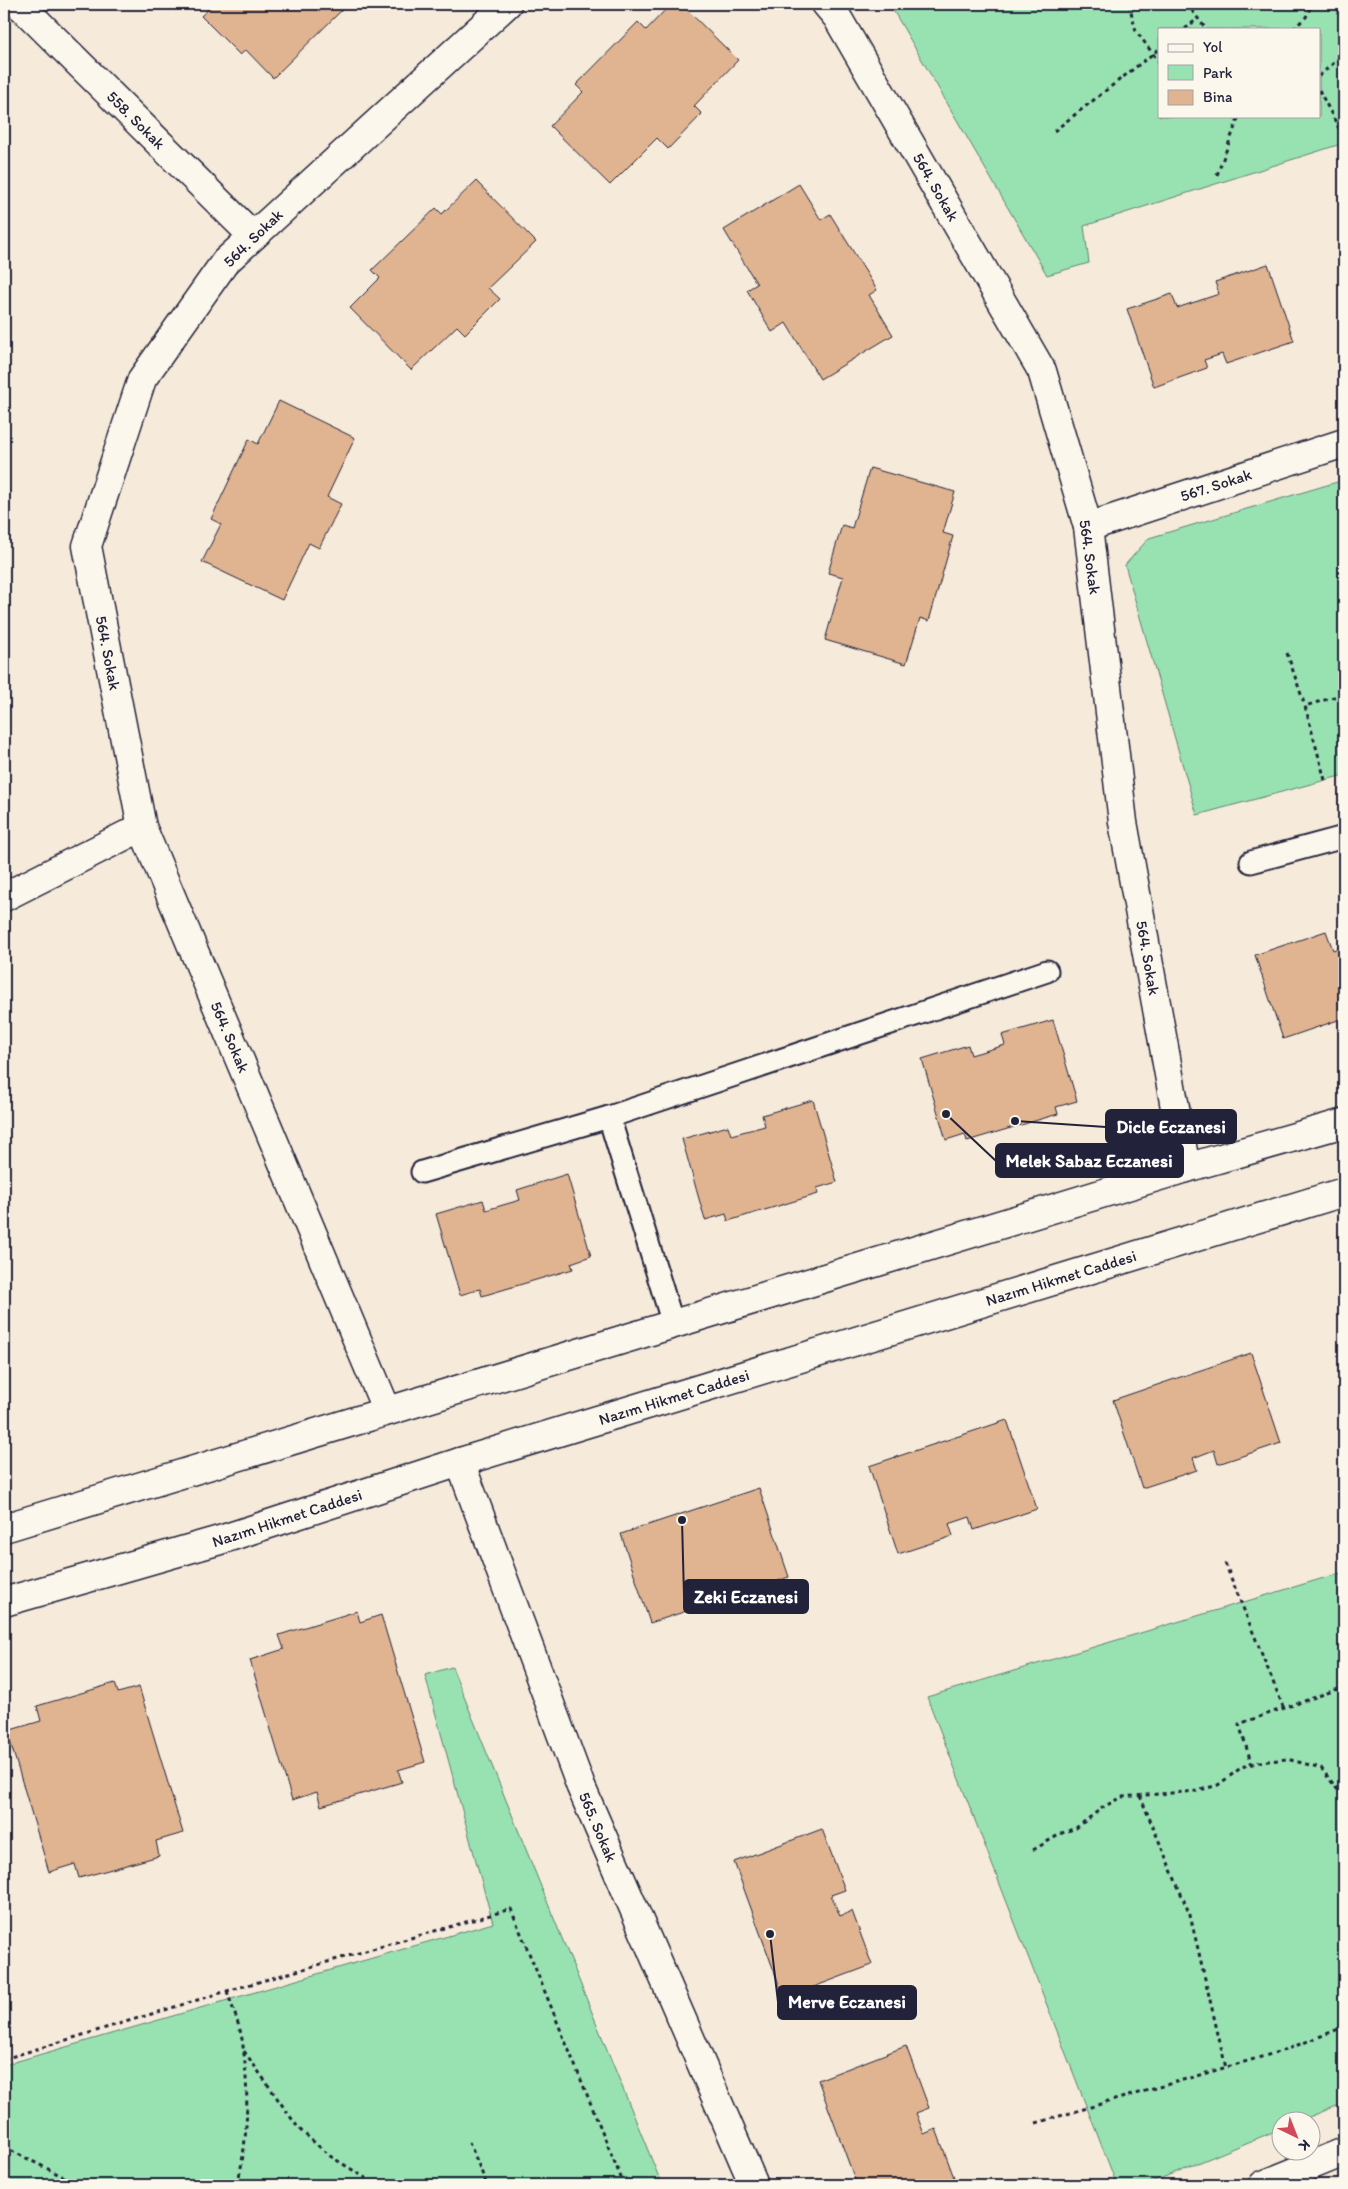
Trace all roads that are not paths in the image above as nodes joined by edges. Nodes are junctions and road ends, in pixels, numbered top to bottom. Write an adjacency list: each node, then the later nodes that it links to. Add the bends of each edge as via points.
1 (19, 4): 4 (street, 558. Sokak)
2 (507, 4): 4 (street, 564. Sokak)
3 (826, 4): 6 (street, 564. Sokak, via 837,17 1042,371)
4 (253, 236): 7 (street, 564. Sokak, via 225,262 142,379 87,546)
5 (1344, 443): 6 (street, 567. Sokak)
6 (1088, 527): 14 (street, 564. Sokak, via 1123,822)
7 (142, 827): 10 (street); 18 (street, 564. Sokak)
8 (1344, 837): 9 (lane)
9 (1250, 862)
10 (4, 897)
11 (1047, 971): 12 (lane)
12 (609, 1117): 15 (lane); 17 (lane)
13 (1344, 1123): 14 (street)
14 (1186, 1168): 17 (street)
15 (422, 1172)
16 (1344, 1192): 19 (street, Nazım Hikmet Caddesi)
17 (673, 1324): 18 (street)
18 (387, 1411): 20 (street)
19 (460, 1462): 21 (street, Nazım Hikmet Caddesi, via 220,1540); 23 (street, 565. Sokak, via 581,1787)
20 (4, 1528)
21 (4, 1602)
22 (1344, 2152): 24 (street)
23 (754, 2185)
24 (1263, 2185)

